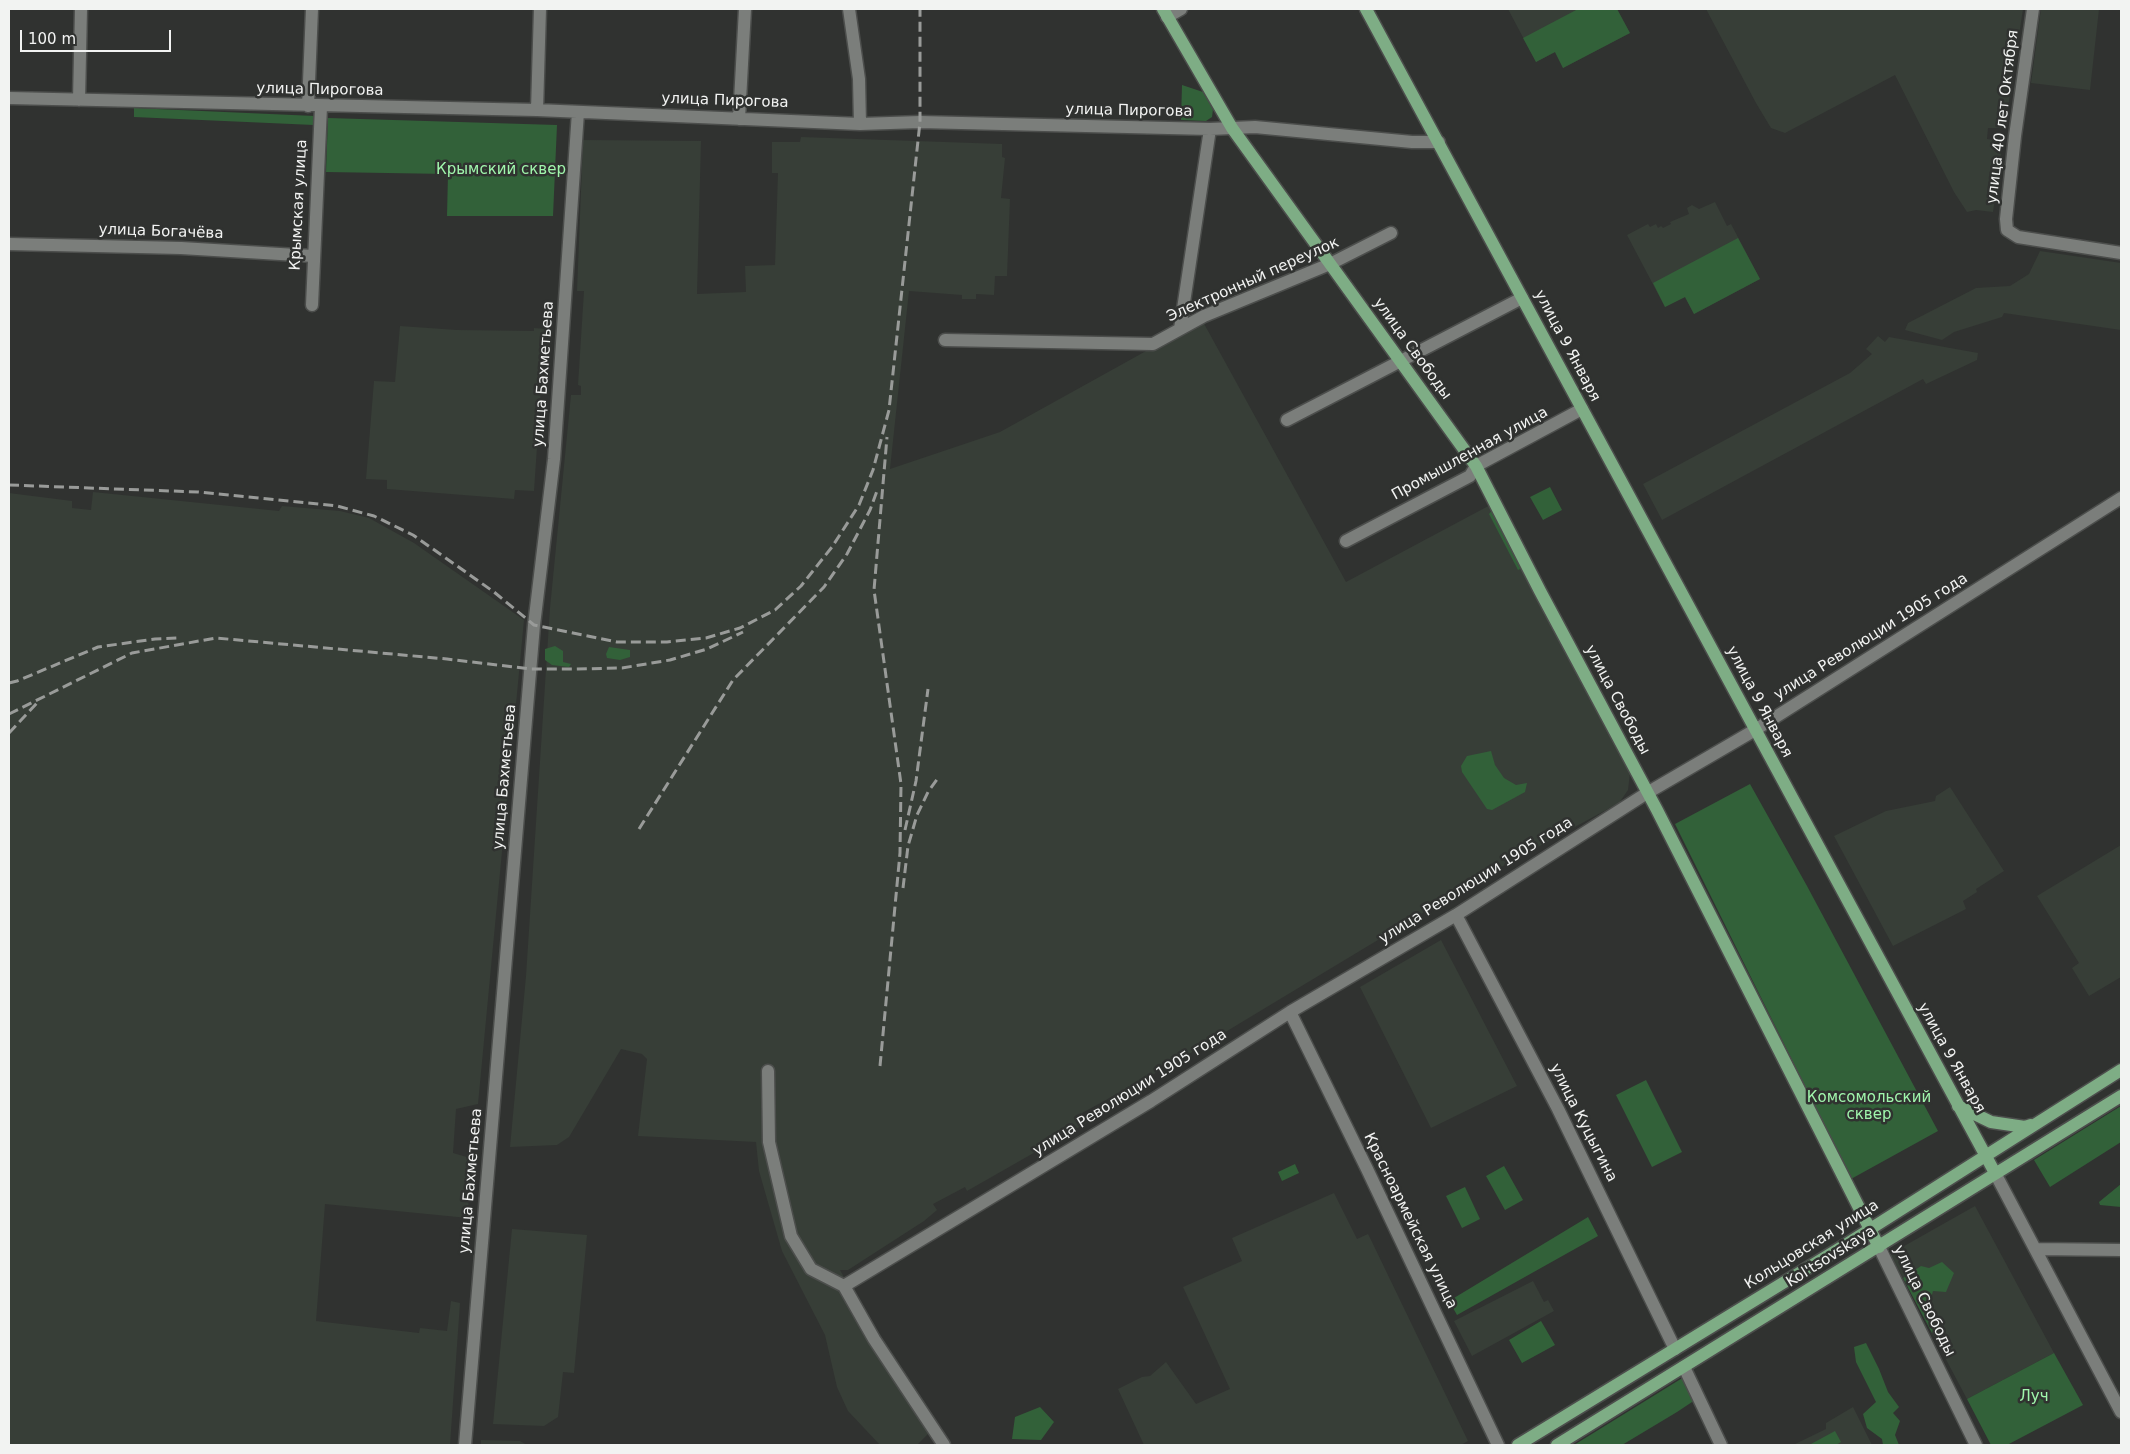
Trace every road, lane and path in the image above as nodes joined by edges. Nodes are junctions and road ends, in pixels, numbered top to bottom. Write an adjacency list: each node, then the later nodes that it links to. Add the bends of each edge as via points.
1 (81, 9): 11 (street)
2 (312, 9): 12 (street)
3 (540, 9): 14 (street)
4 (745, 9): 16 (street)
5 (849, 9): 17 (street)
6 (1181, 9): 9 (street)
7 (1366, 9): 20 (main road, улица 9 Января)
8 (2033, 9): 23 (street, улица 40 лет Октября, via 2015,136 2007,230 2018,237)
9 (1165, 13): 18 (main road, улица Свободы)
10 (9, 98): 11 (street, улица Пирогова)
11 (79, 100): 12 (street, улица Пирогова)
12 (308, 106): 13 (street, улица Пирогова)
13 (321, 107): 14 (street, улица Пирогова); 24 (street, Крымская улица)
14 (537, 110): 15 (street, улица Пирогова)
15 (578, 112): 16 (street, улица Пирогова); 55 (street, улица Бахметьева, via 554,459 534,625)
16 (739, 118): 17 (street, улица Пирогова)
17 (860, 124): 19 (street, улица Пирогова, via 920,122)
18 (1232, 128): 19 (street, улица Пирогова); 20 (street, улица Пирогова, via 1255,126); 25 (main road, улица Свободы)
19 (1210, 129): 28 (street)
20 (1438, 142): 26 (main road, улица 9 Января)
21 (1391, 233): 25 (street, Электронный переулок)
22 (9, 244): 24 (street, улица Богачёва, via 181,248)
23 (2121, 253)
24 (313, 256): 27 (street, Крымская улица)
25 (1330, 264): 28 (street, Электронный переулок); 30 (main road, улица Свободы)
26 (1522, 298): 30 (street); 31 (main road, улица 9 Января)
27 (312, 305)
28 (1180, 329): 29 (street, Электронный переулок, via 1153,344)
29 (945, 340)
30 (1400, 361): 32 (street); 33 (main road, улица Свободы)
31 (1582, 409): 33 (street, Промышленная улица); 36 (main road, улица 9 Января)
32 (1287, 420)
33 (1476, 466): 35 (street, Промышленная улица, via 1470,476); 37 (main road, улица Свободы)
34 (2121, 498): 36 (street, улица Революции 1905 года)
35 (1346, 540)
36 (1755, 730): 37 (street, улица Революции 1905 года); 43 (main road, улица 9 Января)
37 (1647, 793): 38 (street, улица Революции 1905 года); 47 (main road, улица Свободы)
38 (1456, 914): 39 (street, улица Революции 1905 года); 52 (street, улица Куцыгина, via 1558,1109)
39 (1290, 1012): 51 (street, улица Революции 1905 года, via 1151,1101); 57 (street, Красноармейская улица)
40 (2121, 1070): 44 (main road, Кольцовская улица)
41 (768, 1071): 51 (street, via 769,1142 790,1236 812,1269)
42 (2121, 1096): 46 (main road, Kol'tsovskaya)
43 (1958, 1106): 44 (main road, via 1979,1118 2006,1126 2025,1127); 45 (main road, улица 9 Января)
44 (2040, 1120): 45 (main road, Кольцовская улица)
45 (1985, 1155): 46 (main road, улица 9 Января); 47 (main road, Кольцовская улица)
46 (1995, 1173): 48 (main road, Kol'tsovskaya); 49 (street, улица 9 Января)
47 (1870, 1229): 48 (main road, улица Свободы); 52 (main road, Кольцовская улица)
48 (1879, 1247): 53 (main road, Kol'tsovskaya); 61 (street, улица Свободы)
49 (2036, 1249): 50 (street); 54 (street, улица 9 Января)
50 (2121, 1250)
51 (844, 1286): 56 (street, via 874,1339)
52 (1675, 1349): 58 (main road, Кольцовская улица)
53 (1684, 1367): 59 (main road, Kol'tsovskaya); 60 (street)
54 (2121, 1412)
55 (465, 1445)
56 (944, 1445)
57 (1498, 1445)
58 (1518, 1445)
59 (1557, 1445)
60 (1721, 1445)
61 (1976, 1445)

